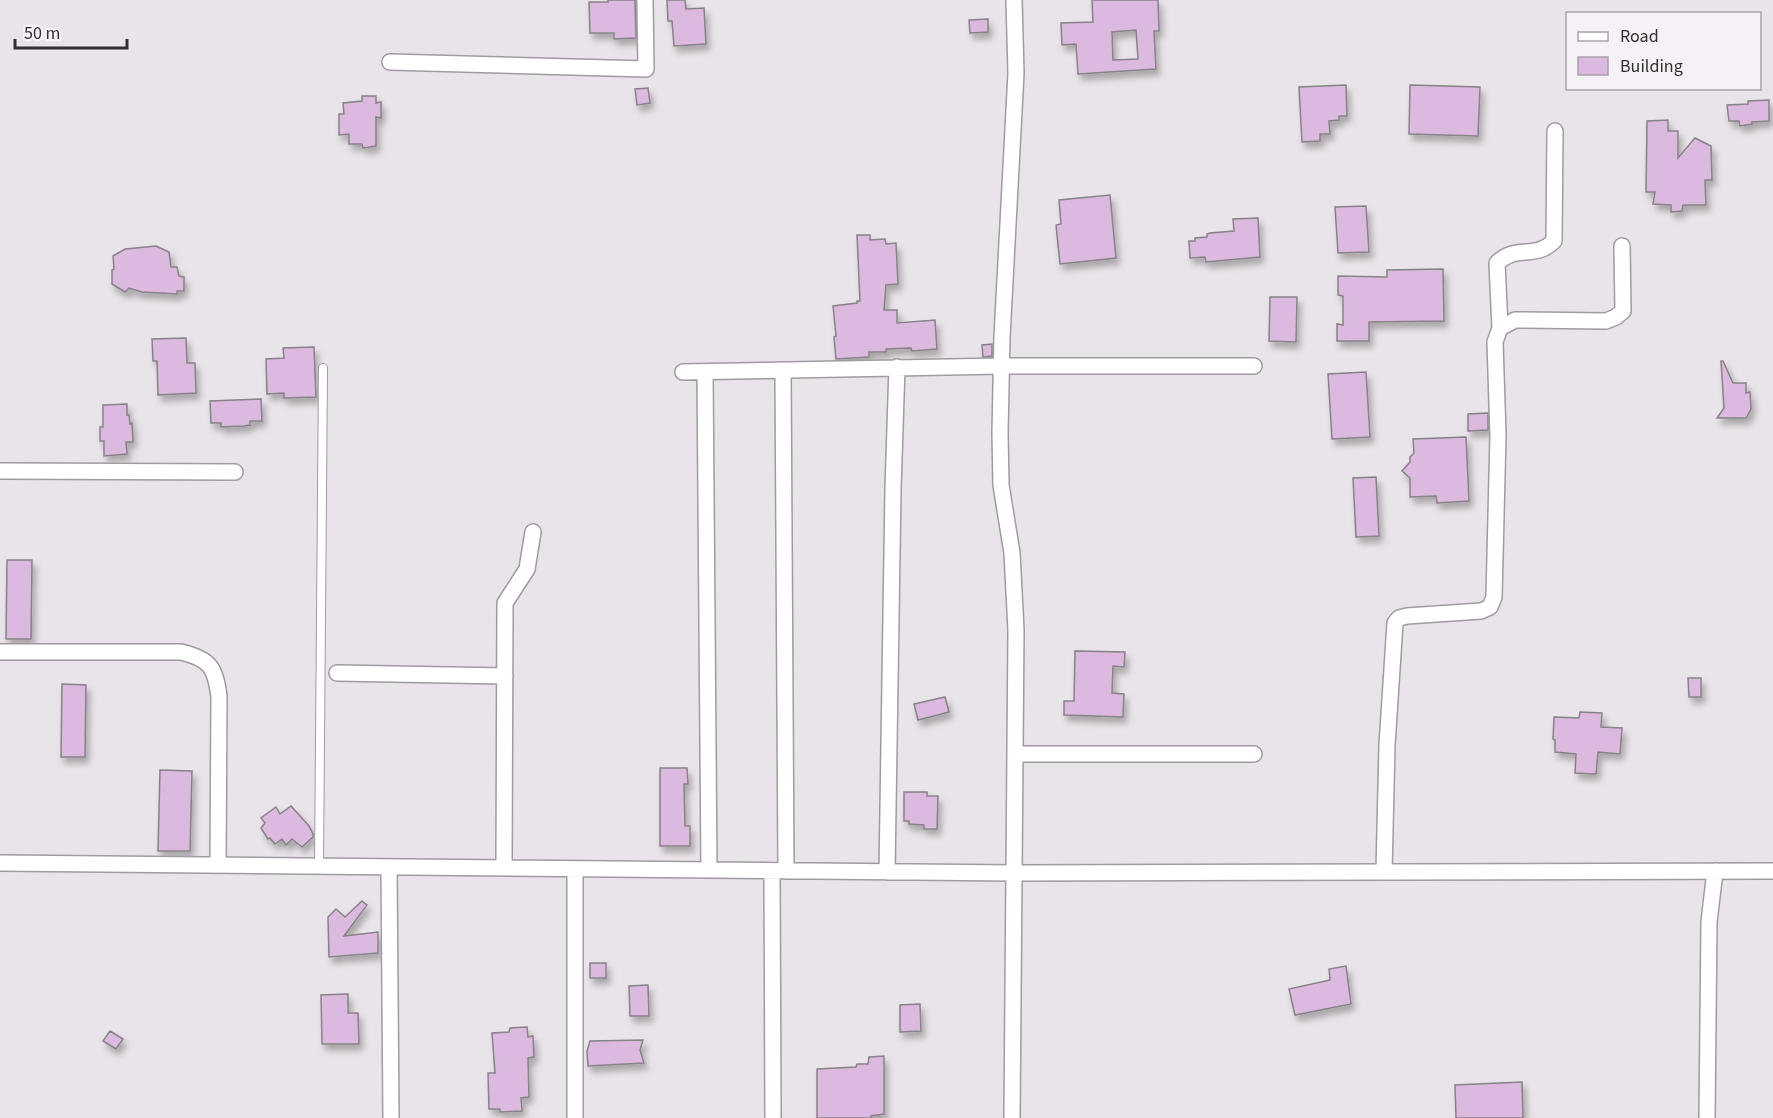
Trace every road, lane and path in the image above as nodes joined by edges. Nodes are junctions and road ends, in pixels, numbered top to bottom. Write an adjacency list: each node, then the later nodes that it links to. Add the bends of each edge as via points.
1 (645, 0): 3 (street, via 646,69)
2 (1014, 0): 7 (street, via 1016,73)
3 (390, 62)
4 (1556, 131): 6 (street, via 1554,241 1545,250 1506,254 1497,263)
5 (1622, 246): 6 (street, via 1623,311 1616,317 1606,321 1515,320)
6 (1500, 328): 32 (street, via 1494,342 1498,435 1494,597 1490,607 1481,611 1407,616 1395,623)
7 (1002, 366): 8 (street); 10 (street); 20 (street, via 1001,485 1015,593)
8 (1254, 366)
9 (323, 368): 24 (lane)
10 (897, 368): 11 (street); 31 (street)
11 (783, 370): 13 (street); 29 (street)
12 (683, 372): 13 (street)
13 (705, 372): 28 (street)
14 (0, 471): 15 (street)
15 (235, 472)
16 (533, 532): 19 (street, via 527,569 505,603)
17 (0, 652): 23 (street, via 181,652 211,666 219,696)
18 (337, 673): 19 (street)
19 (505, 676): 26 (street)
20 (1016, 754): 21 (street); 34 (street)
21 (1254, 754)
22 (0, 863): 23 (street)
23 (218, 865): 24 (street)
24 (319, 866): 25 (street)
25 (389, 867): 26 (street); 35 (street)
26 (504, 868): 27 (street)
27 (575, 869): 28 (street); 36 (street)
28 (709, 870): 29 (street)
29 (779, 871): 31 (street); 37 (street)
30 (1773, 871): 33 (street)
31 (887, 872): 34 (street)
32 (1384, 872): 33 (street); 34 (street)
33 (1715, 872): 39 (street, via 1709,922)
34 (1013, 873): 38 (street)
35 (391, 1118)
36 (575, 1118)
37 (773, 1118)
38 (1012, 1118)
39 (1707, 1118)

